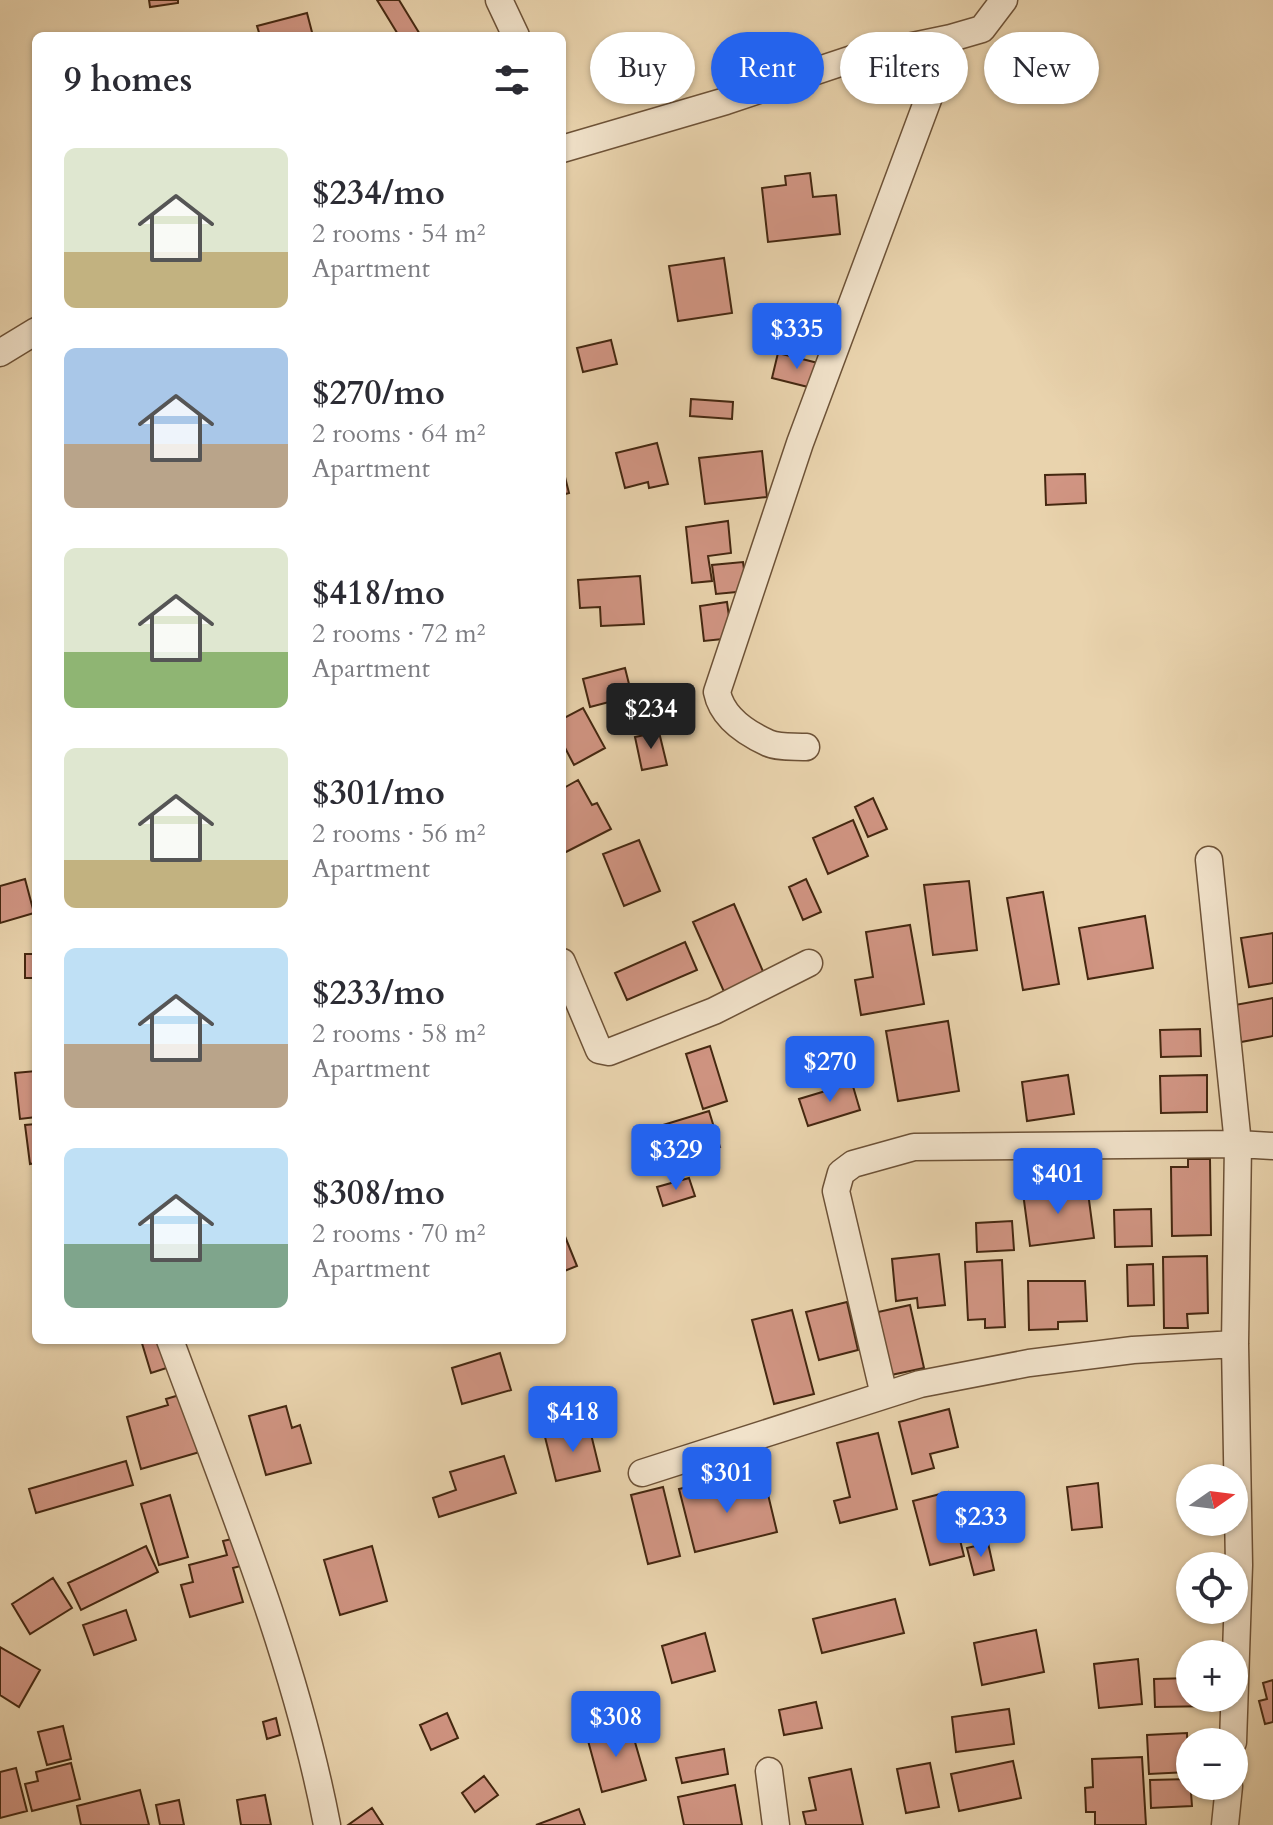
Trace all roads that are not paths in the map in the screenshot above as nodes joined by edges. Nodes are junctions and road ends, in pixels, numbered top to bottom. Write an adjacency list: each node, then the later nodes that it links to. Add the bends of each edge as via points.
1 (499, 0): 3 (street)
2 (1004, 0): 4 (street, via 982,29)
3 (514, 32)
4 (968, 33)
5 (840, 63): 7 (street, via 726,101)
6 (926, 104): 10 (street, via 800,443 717,692 729,718 770,745)
7 (566, 141)
8 (32, 333): 9 (street)
9 (0, 353)
10 (806, 747)
11 (1209, 860): 14 (street)
12 (809, 963): 13 (street, via 714,1011 609,1052 599,1050)
13 (566, 972)
14 (1238, 1144): 15 (street); 17 (street); 18 (street, via 914,1147 853,1164 841,1173 836,1191)
15 (1273, 1146)
16 (171, 1344): 23 (street, via 257,1577 315,1763)
17 (1235, 1344): 18 (street, via 1029,1363); 20 (street, via 1239,1565)
18 (884, 1395): 19 (street)
19 (642, 1473)
20 (1233, 1728)
21 (769, 1771): 24 (street)
22 (1228, 1800): 25 (street)
23 (327, 1825)
24 (776, 1825)
25 (1225, 1825)

